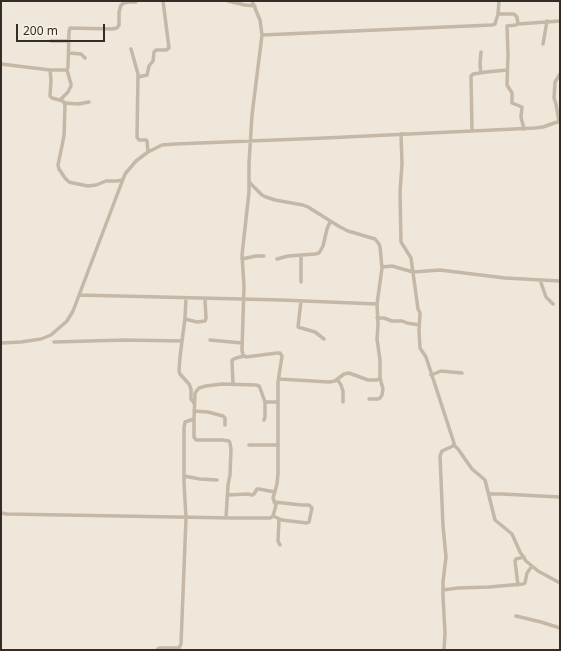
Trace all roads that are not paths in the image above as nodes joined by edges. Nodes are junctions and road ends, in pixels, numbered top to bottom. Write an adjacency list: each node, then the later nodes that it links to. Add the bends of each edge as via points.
1 (163, 1): 25 (street, via 169,48 156,50 146,75)
2 (228, 1): 6 (street)
3 (252, 1): 6 (street)
4 (499, 1): 7 (street)
5 (136, 2): 13 (street, via 120,5 117,28 71,28)
6 (255, 6): 11 (street)
7 (498, 14): 10 (street, via 514,14); 11 (street, via 495,24 492,25)
8 (547, 21): 9 (street); 10 (street); 14 (street)
9 (560, 21)
10 (518, 24): 22 (street, via 508,26)
11 (262, 35): 33 (street)
12 (51, 40): 13 (street)
13 (69, 41): 17 (street)
14 (543, 44)
15 (131, 49): 25 (street)
16 (481, 52): 23 (street)
17 (69, 53): 18 (street, via 81,54); 21 (street)
18 (86, 58)
19 (1, 64): 20 (street)
20 (50, 70): 21 (street); 26 (street, via 50,96)
21 (67, 70): 26 (street, via 71,86)
22 (508, 70): 23 (street); 30 (street, via 507,86 512,93 512,103 522,107)
23 (481, 73): 31 (street, via 471,76)
24 (560, 74): 29 (street, via 555,82 554,98)
25 (138, 77): 34 (street, via 137,137 139,140 147,141)
26 (60, 100): 28 (street)
27 (89, 102): 28 (street)
28 (65, 103): 35 (street, via 64,136 58,165 65,178 69,182 88,186)
29 (559, 121): 30 (street, via 543,127)
30 (524, 129): 31 (street)
31 (472, 131): 32 (street)
32 (402, 135): 33 (street); 43 (street, via 400,240 410,255)
33 (250, 141): 34 (street, via 168,144); 36 (street)
34 (148, 152): 35 (street, via 132,165)
35 (122, 180): 47 (street)
36 (249, 182): 37 (street, via 266,197 303,205); 40 (street)
37 (330, 222): 38 (street, via 319,253); 42 (street, via 377,241)
38 (301, 255): 41 (street); 46 (street)
39 (264, 256): 40 (street)
40 (242, 259): 50 (street)
41 (277, 259)
42 (382, 267): 43 (street, via 392,266); 52 (street)
43 (413, 272): 44 (street, via 440,270); 56 (street, via 420,313)
44 (540, 280): 45 (street); 53 (street, via 546,297)
45 (560, 281)
46 (301, 282)
47 (79, 295): 48 (street); 62 (street, via 71,316 51,335 34,341)
48 (186, 298): 49 (street); 55 (street)
49 (205, 299): 50 (street); 55 (street, via 205,321)
50 (244, 299): 51 (street); 61 (street)
51 (301, 301): 52 (street); 57 (street, via 298,327 315,332)
52 (377, 304): 54 (street)
53 (553, 304)
54 (377, 318): 56 (street); 66 (street)
55 (185, 319): 59 (street)
56 (419, 325): 65 (street, via 420,348 426,357)
57 (324, 339)
58 (210, 340): 61 (street)
59 (182, 341): 60 (street); 74 (street, via 179,371 189,384)
60 (54, 342)
61 (242, 342): 63 (street)
62 (1, 343)
63 (244, 356): 67 (street, via 280,353 282,357); 69 (street, via 232,360)
64 (462, 372): 65 (street, via 441,371)
65 (431, 375): 81 (street)
66 (380, 378): 68 (street, via 368,380 349,373); 70 (street, via 382,395 378,399)
67 (279, 379): 68 (street, via 330,382); 72 (street)
68 (337, 379): 73 (street, via 343,391)
69 (232, 384): 71 (street, via 258,386); 74 (street, via 201,387 195,393)
70 (369, 399)
71 (265, 402): 72 (street); 77 (street)
72 (278, 402): 80 (street)
73 (343, 402)
74 (194, 403): 75 (street)
75 (194, 411): 76 (street); 78 (street, via 221,415 225,418)
76 (194, 419): 82 (street, via 184,424); 86 (street, via 196,440 222,440 230,443)
77 (264, 420)
78 (225, 425)
79 (249, 445): 80 (street)
80 (278, 445): 84 (street)
81 (454, 445): 85 (street, via 472,469 484,478); 99 (street, via 442,451 440,456 446,557)
82 (184, 476): 83 (street); 91 (street)
83 (217, 480)
84 (275, 492): 86 (street, via 259,488 252,495); 88 (street)
85 (489, 494): 87 (street); 95 (street, via 495,520 512,534)
86 (228, 495): 92 (street)
87 (560, 497)
88 (274, 502): 90 (street, via 276,507); 93 (street, via 309,505 312,508 308,523)
89 (1, 513): 91 (street)
90 (273, 516): 92 (street); 93 (street)
91 (186, 518): 92 (street); 102 (street, via 181,644 179,648)
92 (226, 518)
93 (279, 519): 94 (street)
94 (280, 545)
95 (524, 557): 96 (street); 98 (street, via 515,560)
96 (532, 566): 97 (street); 98 (street, via 526,574 524,584)
97 (560, 583)
98 (518, 585): 99 (street)
99 (443, 590): 103 (street)
100 (516, 616): 101 (street)
101 (560, 628)
102 (157, 650)
103 (444, 650)

